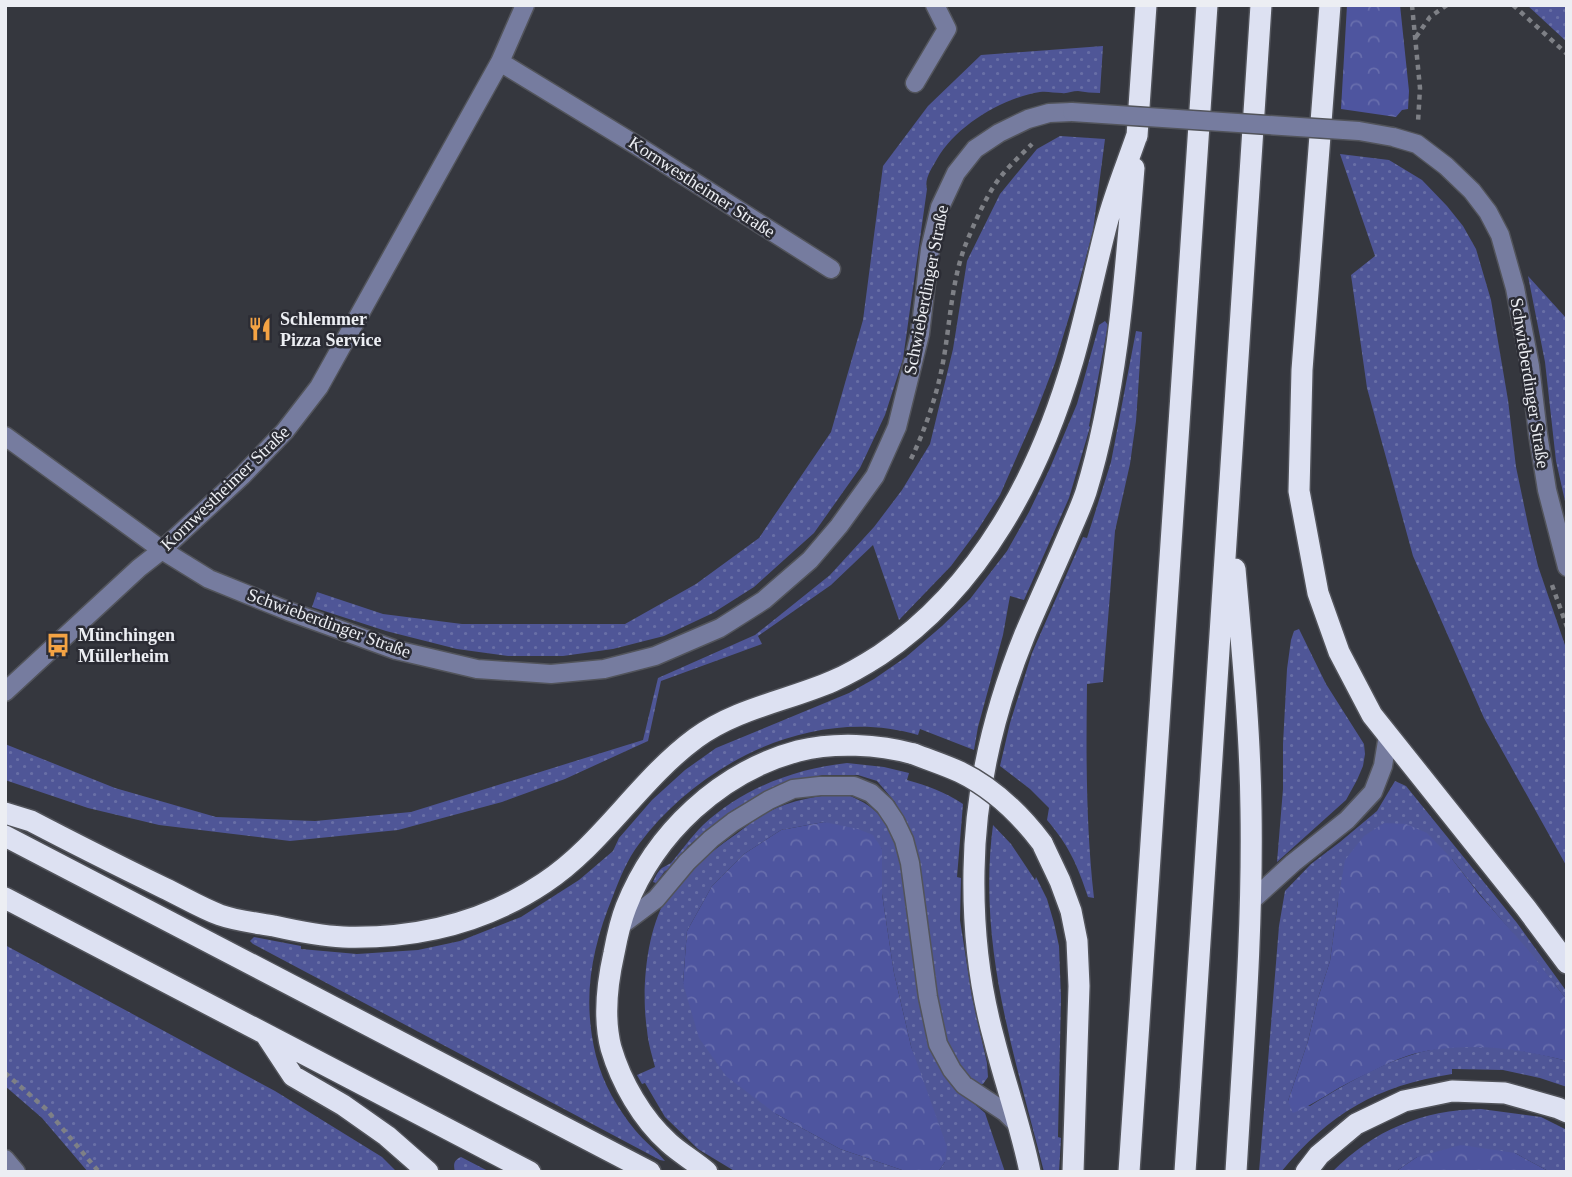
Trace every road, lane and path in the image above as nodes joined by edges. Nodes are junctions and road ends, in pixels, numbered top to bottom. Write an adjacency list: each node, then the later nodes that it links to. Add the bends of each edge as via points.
1 (524, 5): 12 (street, Kornwestheimer Straße)
2 (936, 5): 13 (street, via 947,29)
3 (1146, 5): 14 (highway)
4 (1207, 5): 46 (highway)
5 (1261, 5): 20 (highway)
6 (1330, 5): 26 (highway, via 1302,370 1299,491 1318,593 1339,652 1372,715)
7 (1412, 5): 10 (path)
8 (1447, 5): 10 (path, via 1430,17)
9 (1513, 5): 11 (path)
10 (1415, 38): 16 (path, via 1420,88)
11 (1567, 54)
12 (500, 62): 17 (street, Kornwestheimer Straße); 21 (street, Kornwestheimer Straße, via 319,387 285,432)
13 (915, 83)
14 (1137, 135): 27 (highway, via 1108,219 1072,363 1047,435 1020,493 972,570 919,626 879,656 833,681 750,709 700,735 667,761 578,857 544,883 497,909 446,927 396,936 339,937 222,916 31,821); 36 (highway, via 1122,308 1098,451 1085,496 1007,681 976,824 977,944 993,1036)
15 (1039, 139): 19 (path, via 991,191 965,248 940,374 921,439)
16 (1417, 144): 21 (street, Schwieberdinger Straße, bridge, via 1359,131 1072,112 1028,119 975,149 956,173 940,207 920,334 897,427 875,476 810,560 764,600 720,628 655,656 604,669 551,674 477,669 396,650 288,611 209,579); 22 (street, Schwieberdinger Straße, via 1472,191 1500,235 1516,288 1547,490)
17 (831, 269)
18 (5, 436): 21 (street, Schwieberdinger Straße)
19 (909, 462)
20 (1230, 498): 30 (highway, via 1248,718); 47 (highway)
21 (162, 550): 25 (street, Kornwestheimer Straße)
22 (1567, 568)
23 (1549, 576): 24 (path)
24 (1567, 627)
25 (5, 692)
26 (1388, 735): 30 (street, via 1373,792); 32 (highway)
27 (5, 813)
28 (5, 836): 42 (highway)
29 (5, 898): 33 (highway)
30 (1250, 903): 48 (highway)
31 (620, 926): 36 (street, via 656,898 711,839 769,800 793,789 820,786 854,786 872,793 904,840 938,1044 964,1085); 43 (highway, via 608,980 611,1048 635,1102 651,1124); 45 (highway, bridge, via 653,856 677,826 696,807 761,765 798,751 863,746 900,750 961,773 985,787 1027,824 1042,843 1071,911 1079,986)
32 (1567, 963)
33 (263, 1031): 40 (highway, via 293,1076 387,1136); 41 (highway)
34 (5, 1073): 39 (path, via 46,1109)
35 (1567, 1112): 49 (highway, via 1506,1093 1452,1091 1404,1101 1356,1124)
36 (1019, 1126): 44 (highway)
37 (5, 1159): 38 (street)
38 (16, 1172)
39 (99, 1172)
40 (428, 1172)
41 (530, 1172)
42 (650, 1172)
43 (707, 1172)
44 (1030, 1172)
45 (1073, 1172)
46 (1129, 1172)
47 (1185, 1172)
48 (1236, 1172)
49 (1306, 1172)

